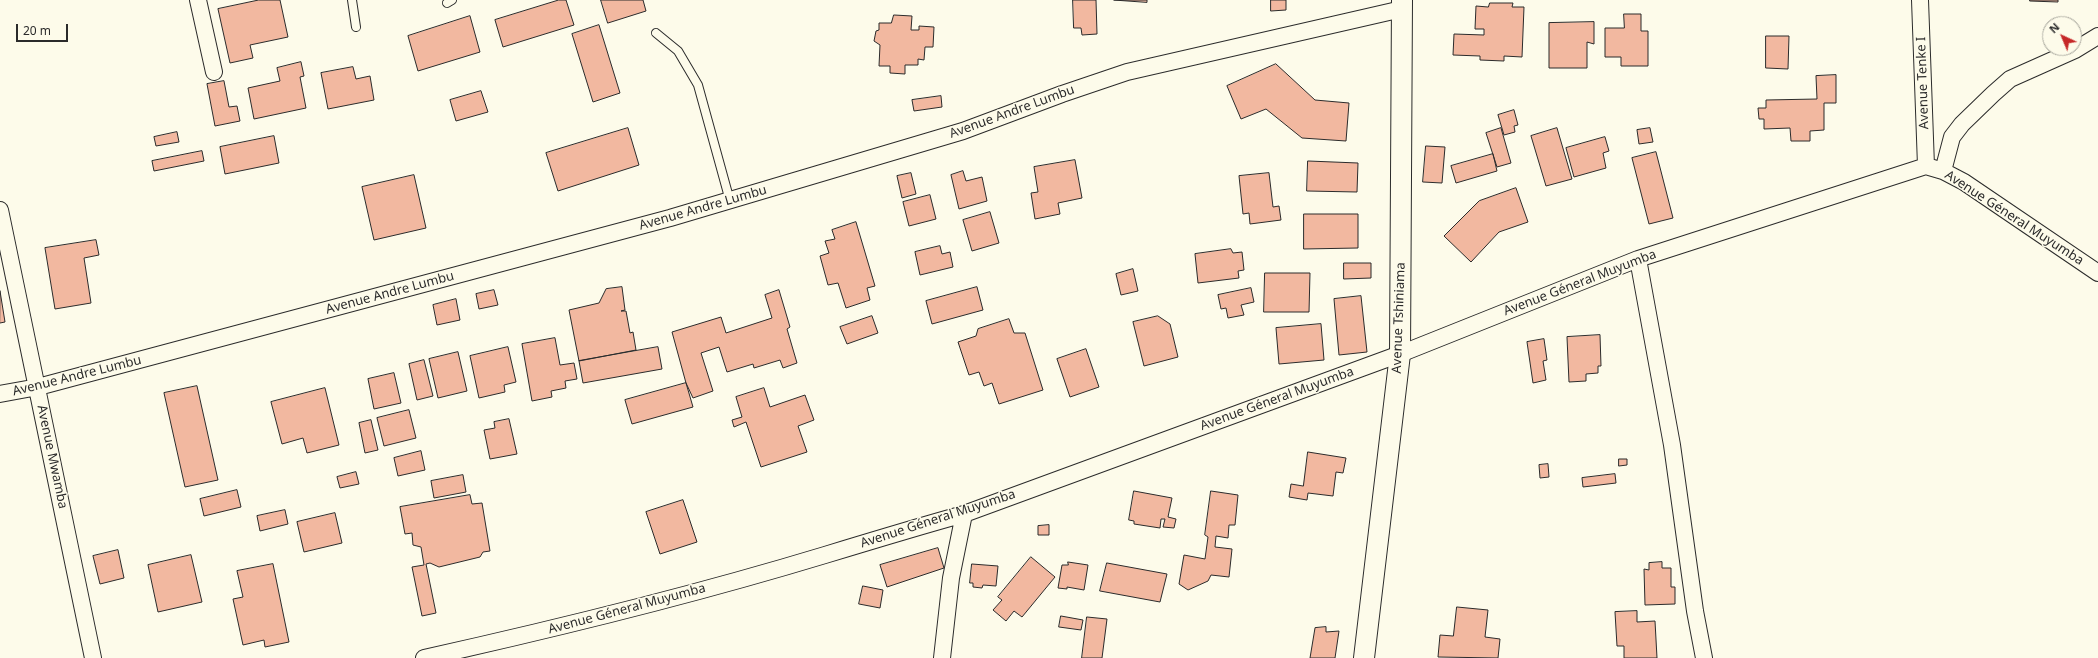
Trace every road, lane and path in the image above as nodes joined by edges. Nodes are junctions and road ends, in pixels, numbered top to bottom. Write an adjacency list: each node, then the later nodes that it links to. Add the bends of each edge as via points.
1 (198, 0): 8 (street)
2 (352, 0): 5 (lane)
3 (1920, 0): 9 (street, Avenue Tenke I)
4 (1402, 4): 11 (street, Avenue Andre Lumbu, via 1127,72 963,131); 15 (street, Avenue Tshiniama)
5 (356, 27)
6 (656, 33): 11 (lane, via 678,51 698,85)
7 (2098, 36): 10 (street, via 2075,50 2010,79 1962,124 1952,138)
8 (214, 72)
9 (1926, 166): 10 (street, Avenue Géneral Muyumba); 13 (street, Avenue Géneral Muyumba)
10 (1943, 171): 14 (street, Avenue Géneral Muyumba, via 1964,182)
11 (730, 201): 16 (street, Avenue Andre Lumbu)
12 (0, 210): 16 (street, Avenue Mwamba)
13 (1638, 259): 15 (street, Avenue Géneral Muyumba); 23 (street, via 1672,445)
14 (2098, 273)
15 (1400, 354): 18 (street, Avenue Géneral Muyumba); 22 (street, Avenue Tshiniama)
16 (38, 387): 17 (street, Avenue Andre Lumbu); 19 (street, Avenue Mwamba)
17 (0, 394)
18 (964, 514): 20 (street, Avenue Géneral Muyumba, via 896,532 824,556 570,625); 21 (street, via 951,578)
19 (93, 658)
20 (424, 658)
21 (942, 658)
22 (1364, 658)
23 (1704, 658)

